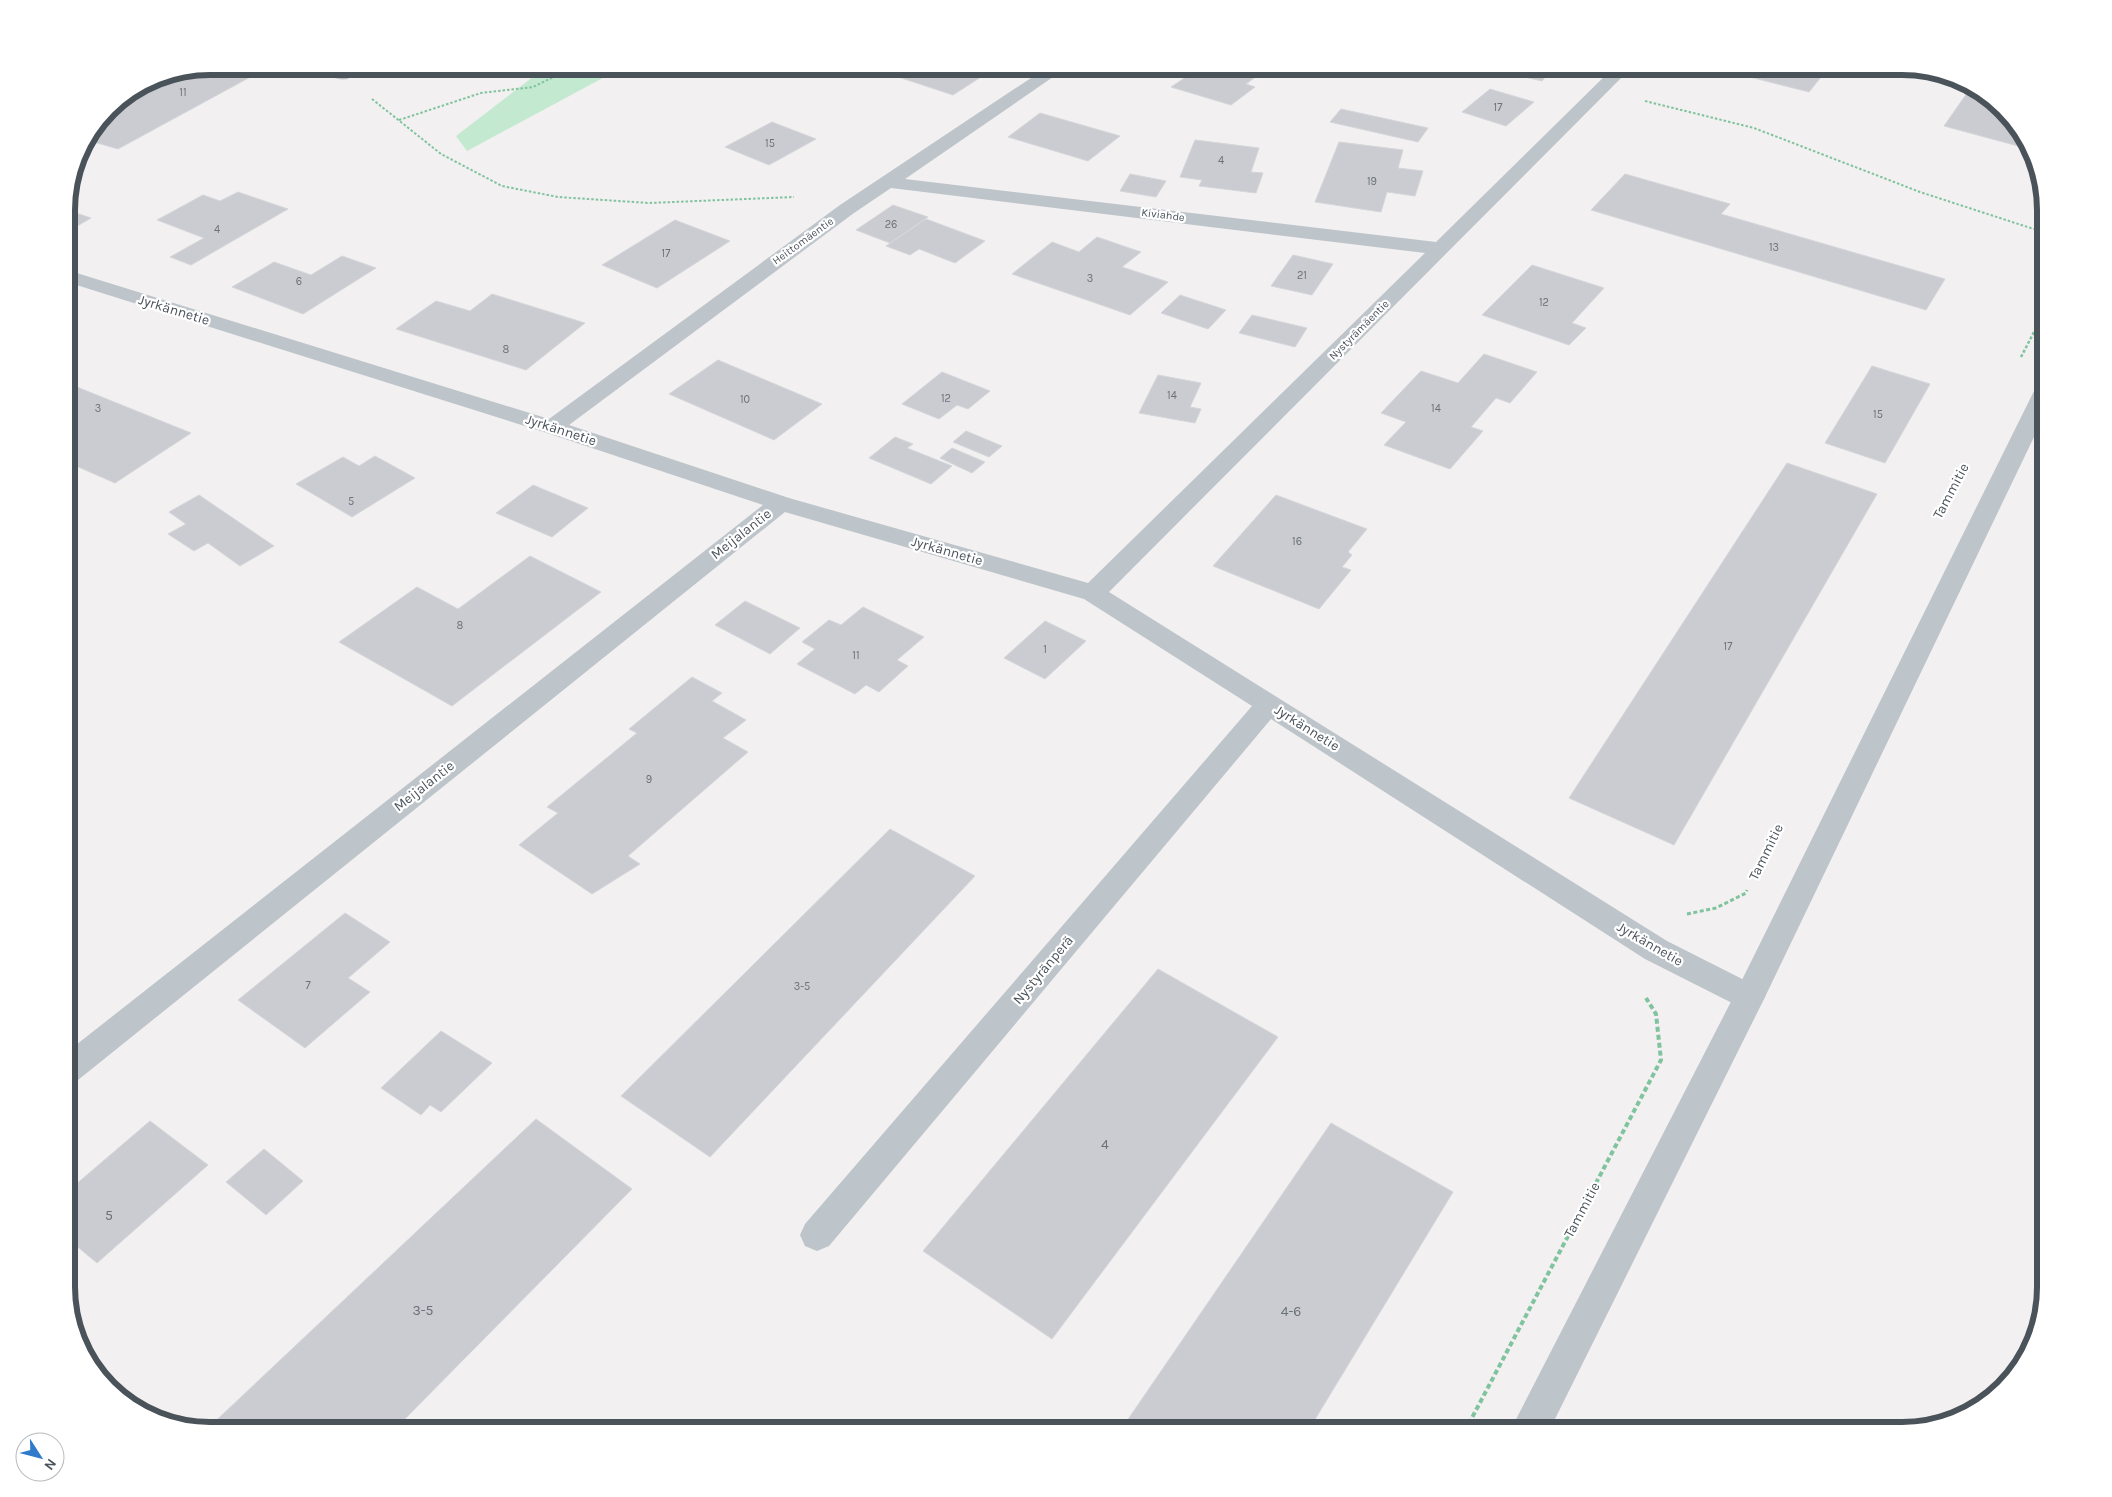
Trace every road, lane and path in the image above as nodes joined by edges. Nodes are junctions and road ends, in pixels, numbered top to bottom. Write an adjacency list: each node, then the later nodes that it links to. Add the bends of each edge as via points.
1 (342, 75): 6 (path)
2 (558, 75): 6 (path, via 533,87 481,93)
3 (1046, 75): 7 (street, Heittomäentie)
4 (1616, 75): 5 (street, Nystyrämäentie)
5 (1601, 90): 9 (path, via 1754,128 1920,192); 10 (street, Nystyrämäentie)
6 (398, 120): 8 (path, via 441,154 502,186 558,197 649,203 791,196)
7 (886, 182): 8 (street, Heittomäentie); 10 (street, Kiviahde)
8 (846, 209): 15 (street, Heittomäentie)
9 (2037, 230)
10 (1441, 248): 17 (street, Nystyrämäentie)
11 (75, 279): 15 (street, Jyrkännetie)
12 (2037, 326): 13 (path)
13 (2018, 362)
14 (2037, 407): 21 (street)
15 (552, 426): 16 (street, Jyrkännetie)
16 (781, 503): 17 (street, Jyrkännetie); 22 (street, Meijalantie)
17 (1093, 592): 18 (street, Jyrkännetie)
18 (1269, 704): 20 (street, Jyrkännetie); 23 (street, Nystyränperä)
19 (1750, 884): 20 (path, Tammitie, via 1746,893 1716,908 1683,915)
20 (1656, 950): 21 (street, Jyrkännetie); 24 (path, Tammitie, via 1635,977 1656,1014 1661,1060)
21 (1749, 997): 25 (street)
22 (75, 1063)
23 (817, 1235)
24 (1470, 1422)
25 (1534, 1422)

